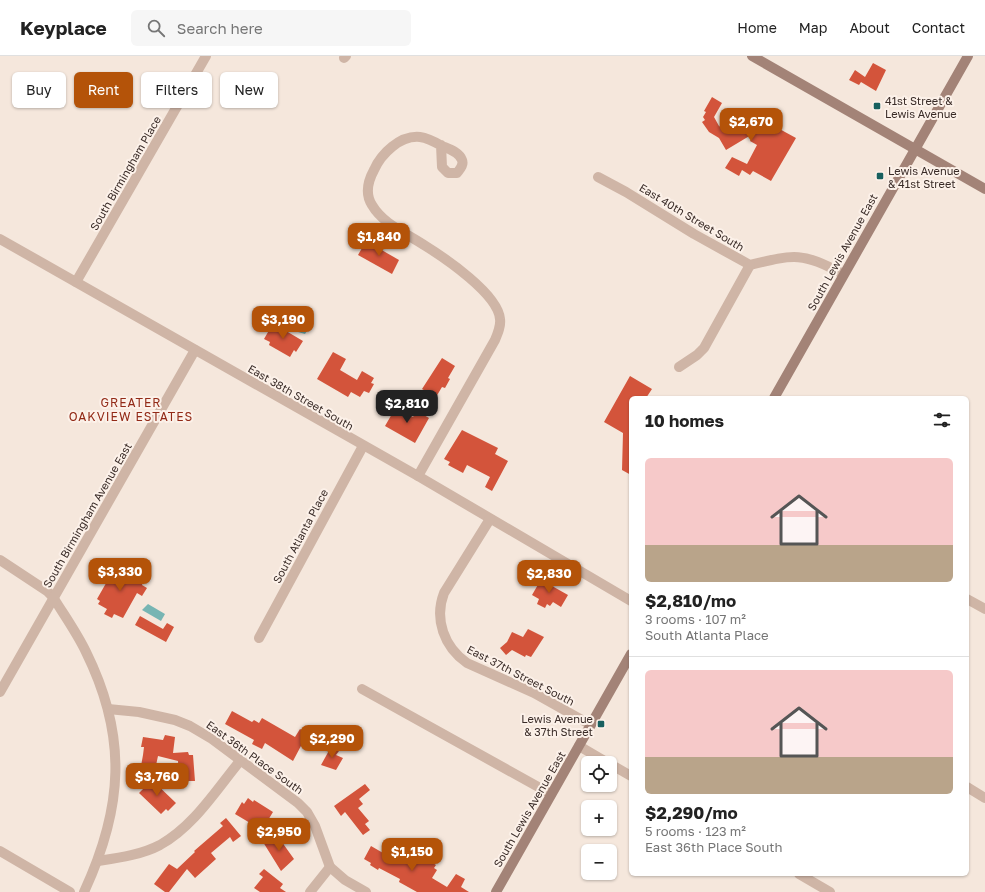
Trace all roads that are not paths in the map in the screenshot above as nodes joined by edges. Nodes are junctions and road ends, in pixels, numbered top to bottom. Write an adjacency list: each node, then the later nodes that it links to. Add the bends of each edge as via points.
1 (206, 56): 11 (street, South Birmingham Place)
2 (752, 56): 5 (main road)
3 (968, 56): 5 (main road, South Lewis Avenue East)
4 (441, 145): 16 (street, via 420,137 396,144 377,164 369,179 371,204 380,217 425,245 484,291 495,304 500,320 495,340)
5 (914, 148): 7 (main road); 10 (main road, South Lewis Avenue East)
6 (598, 177): 9 (street, East 40th Street South)
7 (985, 189)
8 (0, 239): 11 (street, East 38th Street South)
9 (750, 265): 10 (street, East 40th Street South, via 786,257 806,257); 13 (street, via 704,348)
10 (843, 274): 14 (main road, South Lewis Avenue East)
11 (76, 282): 12 (street, East 38th Street South)
12 (196, 350): 15 (street, East 38th Street South); 19 (street, South Birmingham Avenue East)
13 (679, 367)
14 (775, 396)
15 (363, 446): 16 (street, East 38th Street South); 23 (street, South Atlanta Place)
16 (418, 476): 17 (street, East 38th Street South)
17 (490, 519): 20 (street, East 38th Street South); 28 (street, East 37th Street South, via 439,604 445,637 462,660 534,693)
18 (0, 560): 19 (street)
19 (53, 597): 26 (street, South Birmingham Avenue East); 27 (street, via 98,676)
20 (629, 600)
21 (969, 600): 22 (street)
22 (985, 609)
23 (259, 638)
24 (629, 658): 28 (main road, South Lewis Avenue East)
25 (362, 689): 35 (street)
26 (0, 692)
27 (108, 709): 31 (street, East 36th Place South, via 139,712 185,724 212,739); 38 (street, via 115,751 115,792)
28 (591, 724): 29 (main road, South Lewis Avenue East)
29 (579, 746): 30 (street); 35 (main road, South Lewis Avenue East)
30 (596, 756)
31 (240, 761): 38 (street, via 200,812 180,831 160,845 133,855); 39 (street, East 36th Place South, via 282,790 307,812)
32 (617, 768): 33 (street)
33 (629, 775)
34 (969, 788): 36 (street)
35 (551, 794): 45 (main road, South Lewis Avenue East)
36 (985, 798)
37 (0, 852): 41 (street)
38 (98, 861): 42 (street)
39 (330, 867): 43 (street); 44 (street, East 36th Place South, via 345,880)
40 (802, 876): 46 (street)
41 (70, 892)
42 (84, 892)
43 (310, 892)
44 (366, 892)
45 (496, 892)
46 (830, 892)

